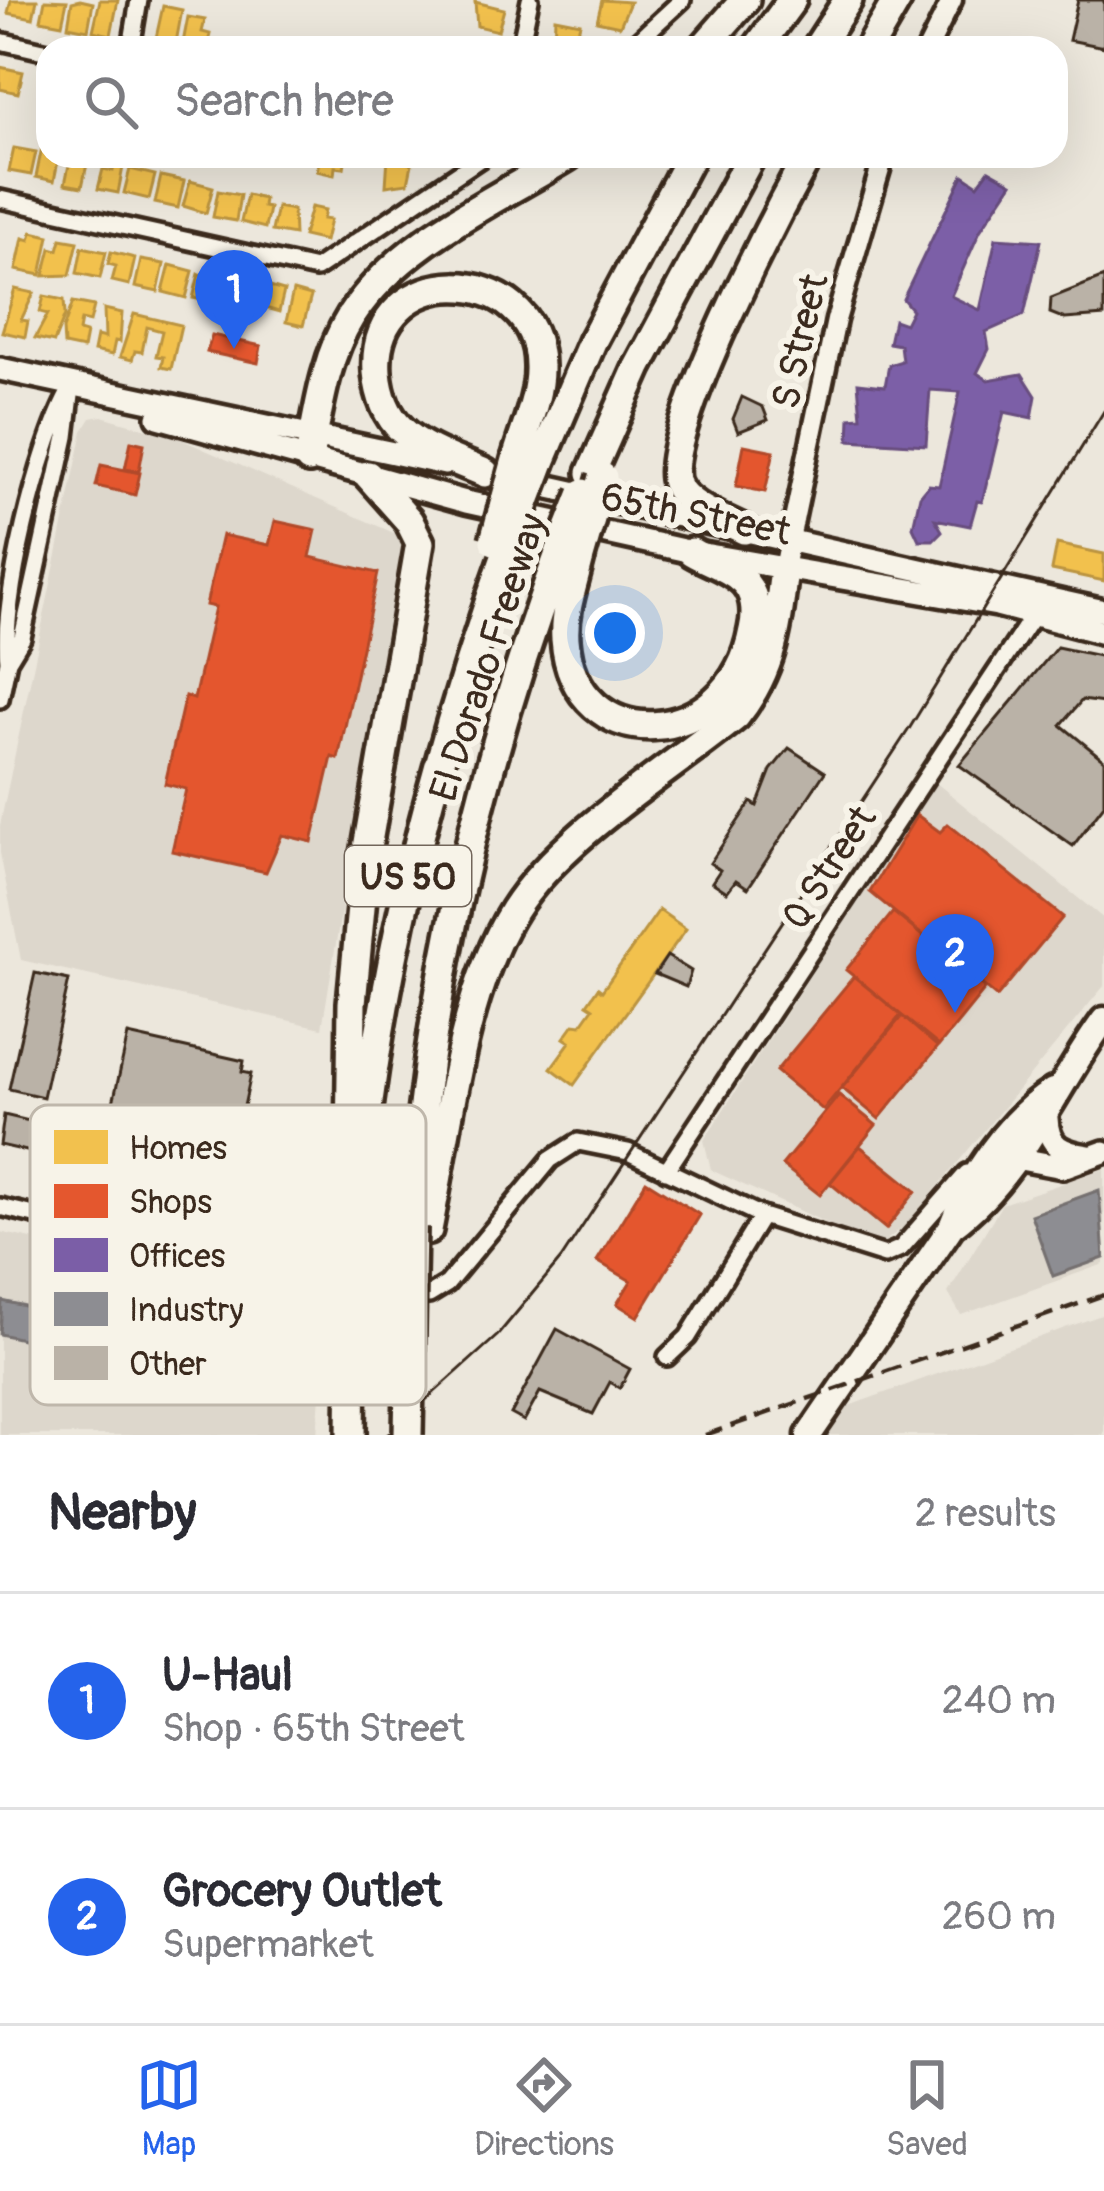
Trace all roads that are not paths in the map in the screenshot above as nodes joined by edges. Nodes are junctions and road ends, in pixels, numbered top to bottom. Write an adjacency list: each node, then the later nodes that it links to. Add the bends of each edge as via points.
1 (139, 0): 9 (street)
2 (530, 0): 10 (street)
3 (682, 0): 11 (street)
4 (745, 0): 12 (highway)
5 (792, 0): 13 (highway)
6 (848, 0): 14 (highway)
7 (897, 0): 15 (highway)
8 (952, 0): 16 (street)
9 (132, 36)
10 (522, 36)
11 (643, 36)
12 (714, 36)
13 (766, 36)
14 (825, 36)
15 (876, 36)
16 (934, 36)
17 (0, 40): 18 (street)
18 (36, 49)
19 (466, 168): 25 (street, via 316,269)
20 (549, 168): 28 (highway, via 405,257 374,286 332,356)
21 (685, 168): 29 (highway, El Dorado Freeway / US 50)
22 (745, 168): 34 (highway, El Dorado Freeway / US 50, bridge, via 638,367)
23 (802, 168): 32 (highway, via 731,311 674,466 681,492)
24 (880, 168): 35 (street, S Street, via 843,290)
25 (0, 199)
26 (0, 369): 27 (main road, 65th Street)
27 (72, 387): 28 (main road, 65th Street); 39 (street, via 48,430 3,634 8,662)
28 (311, 447): 30 (main road, 65th Street); 31 (main road, 65th Street)
29 (529, 459): 30 (highway, via 539,364 525,322 474,287 443,286 408,299 380,340 384,407 409,436); 42 (highway, El Dorado Freeway / US 50, bridge, via 431,779 393,947)
30 (485, 473): 32 (main road, 65th Street)
31 (368, 475): 33 (main road, 65th Street); 41 (highway, via 420,543 366,854)
32 (744, 530): 35 (main road, 65th Street)
33 (692, 553): 34 (highway, via 750,591 756,618 748,662 702,713 648,727 610,714 574,674 565,627); 35 (main road, 65th Street)
34 (570, 554): 43 (highway, El Dorado Freeway / US 50, via 476,808 440,969)
35 (786, 555): 36 (main road, 65th Street, via 871,580); 48 (highway, via 777,635 755,692 547,870 504,929 477,1001)
36 (1038, 607): 37 (main road, 65th Street); 38 (main road, 65th Street); 47 (street, Q Street)
37 (1104, 611)
38 (1104, 633)
39 (0, 699)
40 (1104, 1020): 44 (main road)
41 (352, 1105)
42 (370, 1105)
43 (424, 1105)
44 (1039, 1111): 45 (main road, via 1063,1152); 46 (main road); 51 (street, via 902,1248 884,1255); 52 (main road, via 964,1193)
45 (1096, 1154): 46 (main road, via 1063,1167)
46 (1015, 1158): 52 (main road)
47 (666, 1171): 51 (street); 53 (street, via 604,1143 578,1142 550,1160 447,1284)
48 (426, 1204)
49 (0, 1207): 50 (street)
50 (30, 1214)
51 (762, 1216): 54 (street, via 688,1337)
52 (951, 1227): 59 (main road)
53 (426, 1294)
54 (667, 1357)
55 (351, 1405): 57 (highway, bridge)
56 (407, 1405): 58 (highway, bridge)
57 (351, 1435)
58 (408, 1435)
59 (809, 1435)

